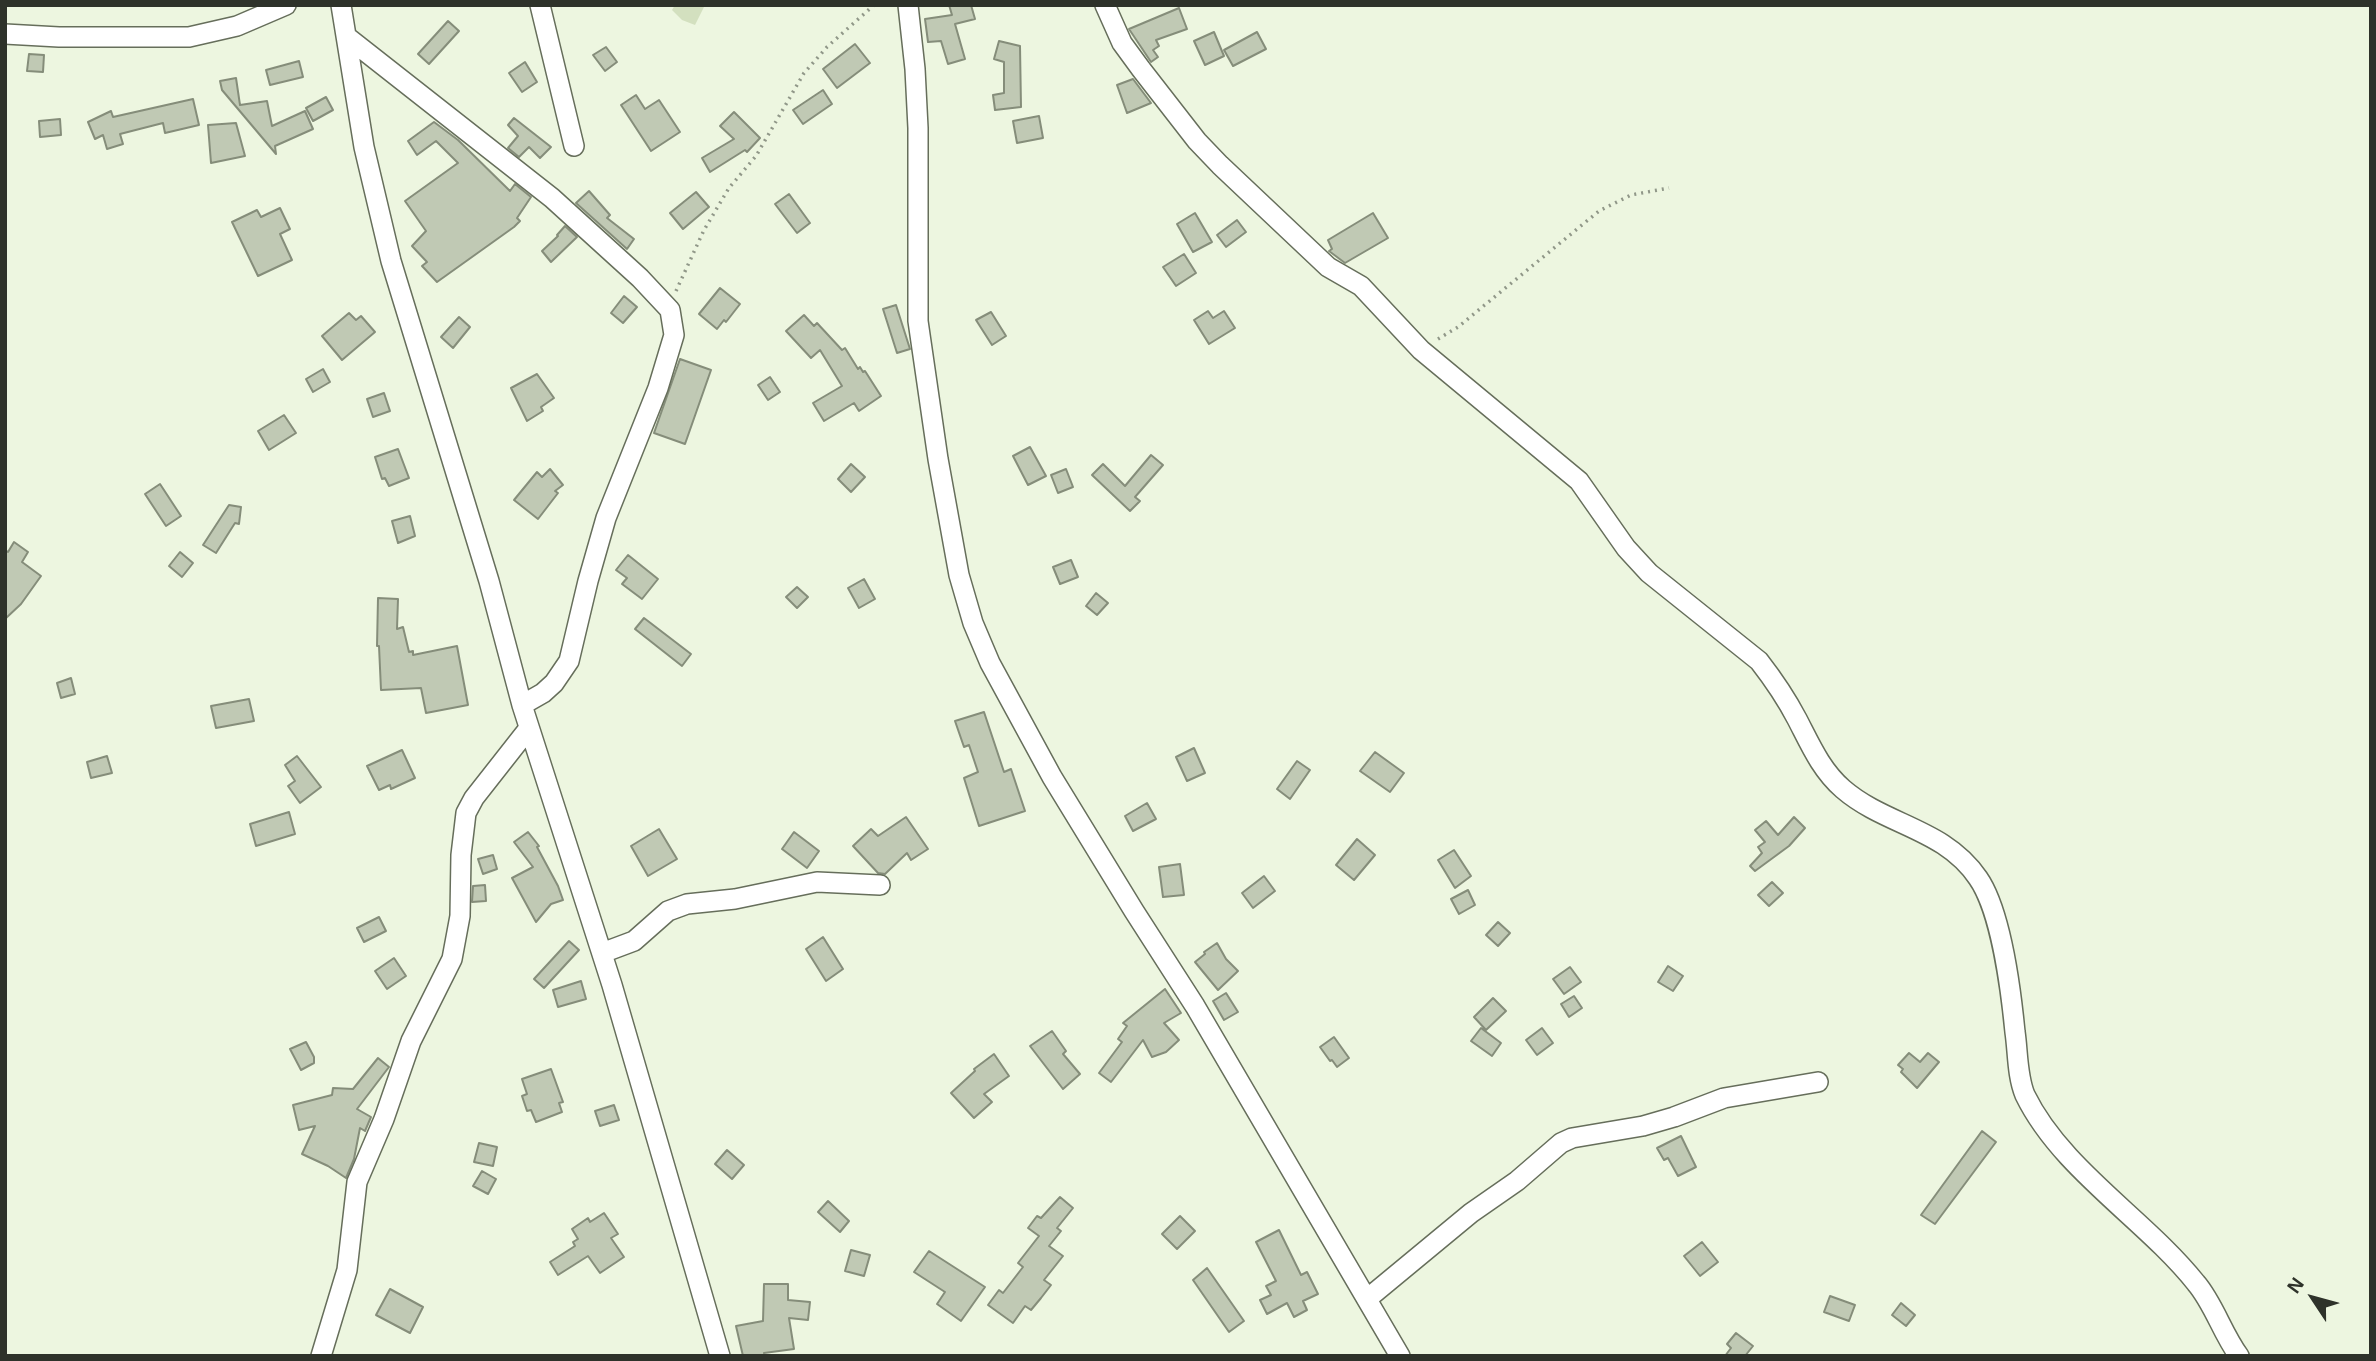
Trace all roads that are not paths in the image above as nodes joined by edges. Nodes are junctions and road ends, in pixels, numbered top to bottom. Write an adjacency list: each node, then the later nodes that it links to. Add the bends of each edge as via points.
1 (286, 5): 6 (street, via 237,26 189,37)
2 (341, 5): 7 (street)
3 (540, 5): 8 (street)
4 (908, 5): 14 (street, via 918,128 919,331 937,459 973,623 1052,776 1195,1006)
5 (1105, 5): 18 (street, via 1122,43 1198,141 1328,267 1371,295 1421,350 1579,481 1649,573 1759,661 1796,716 1819,763 1840,787 1874,810 1940,841 1968,865 1990,899 2012,1003 2024,1092 2038,1118 2059,1145 2197,1284)
6 (5, 34)
7 (347, 37): 9 (street, via 364,147 391,261); 9 (street, via 552,198 670,310 674,335 606,518 569,661 554,683)
8 (574, 146)
9 (522, 705): 10 (street)
10 (529, 727): 12 (street); 15 (street, via 466,813 460,916 452,959 411,1041 357,1182 347,1270)
11 (880, 885): 12 (street, via 817,882 687,904 668,911 634,941)
12 (602, 953): 16 (street)
13 (1818, 1082): 14 (street, via 1724,1098 1674,1118 1572,1138)
14 (1367, 1299): 17 (street)
15 (321, 1356)
16 (720, 1356)
17 (1399, 1356)
18 (2239, 1356)

